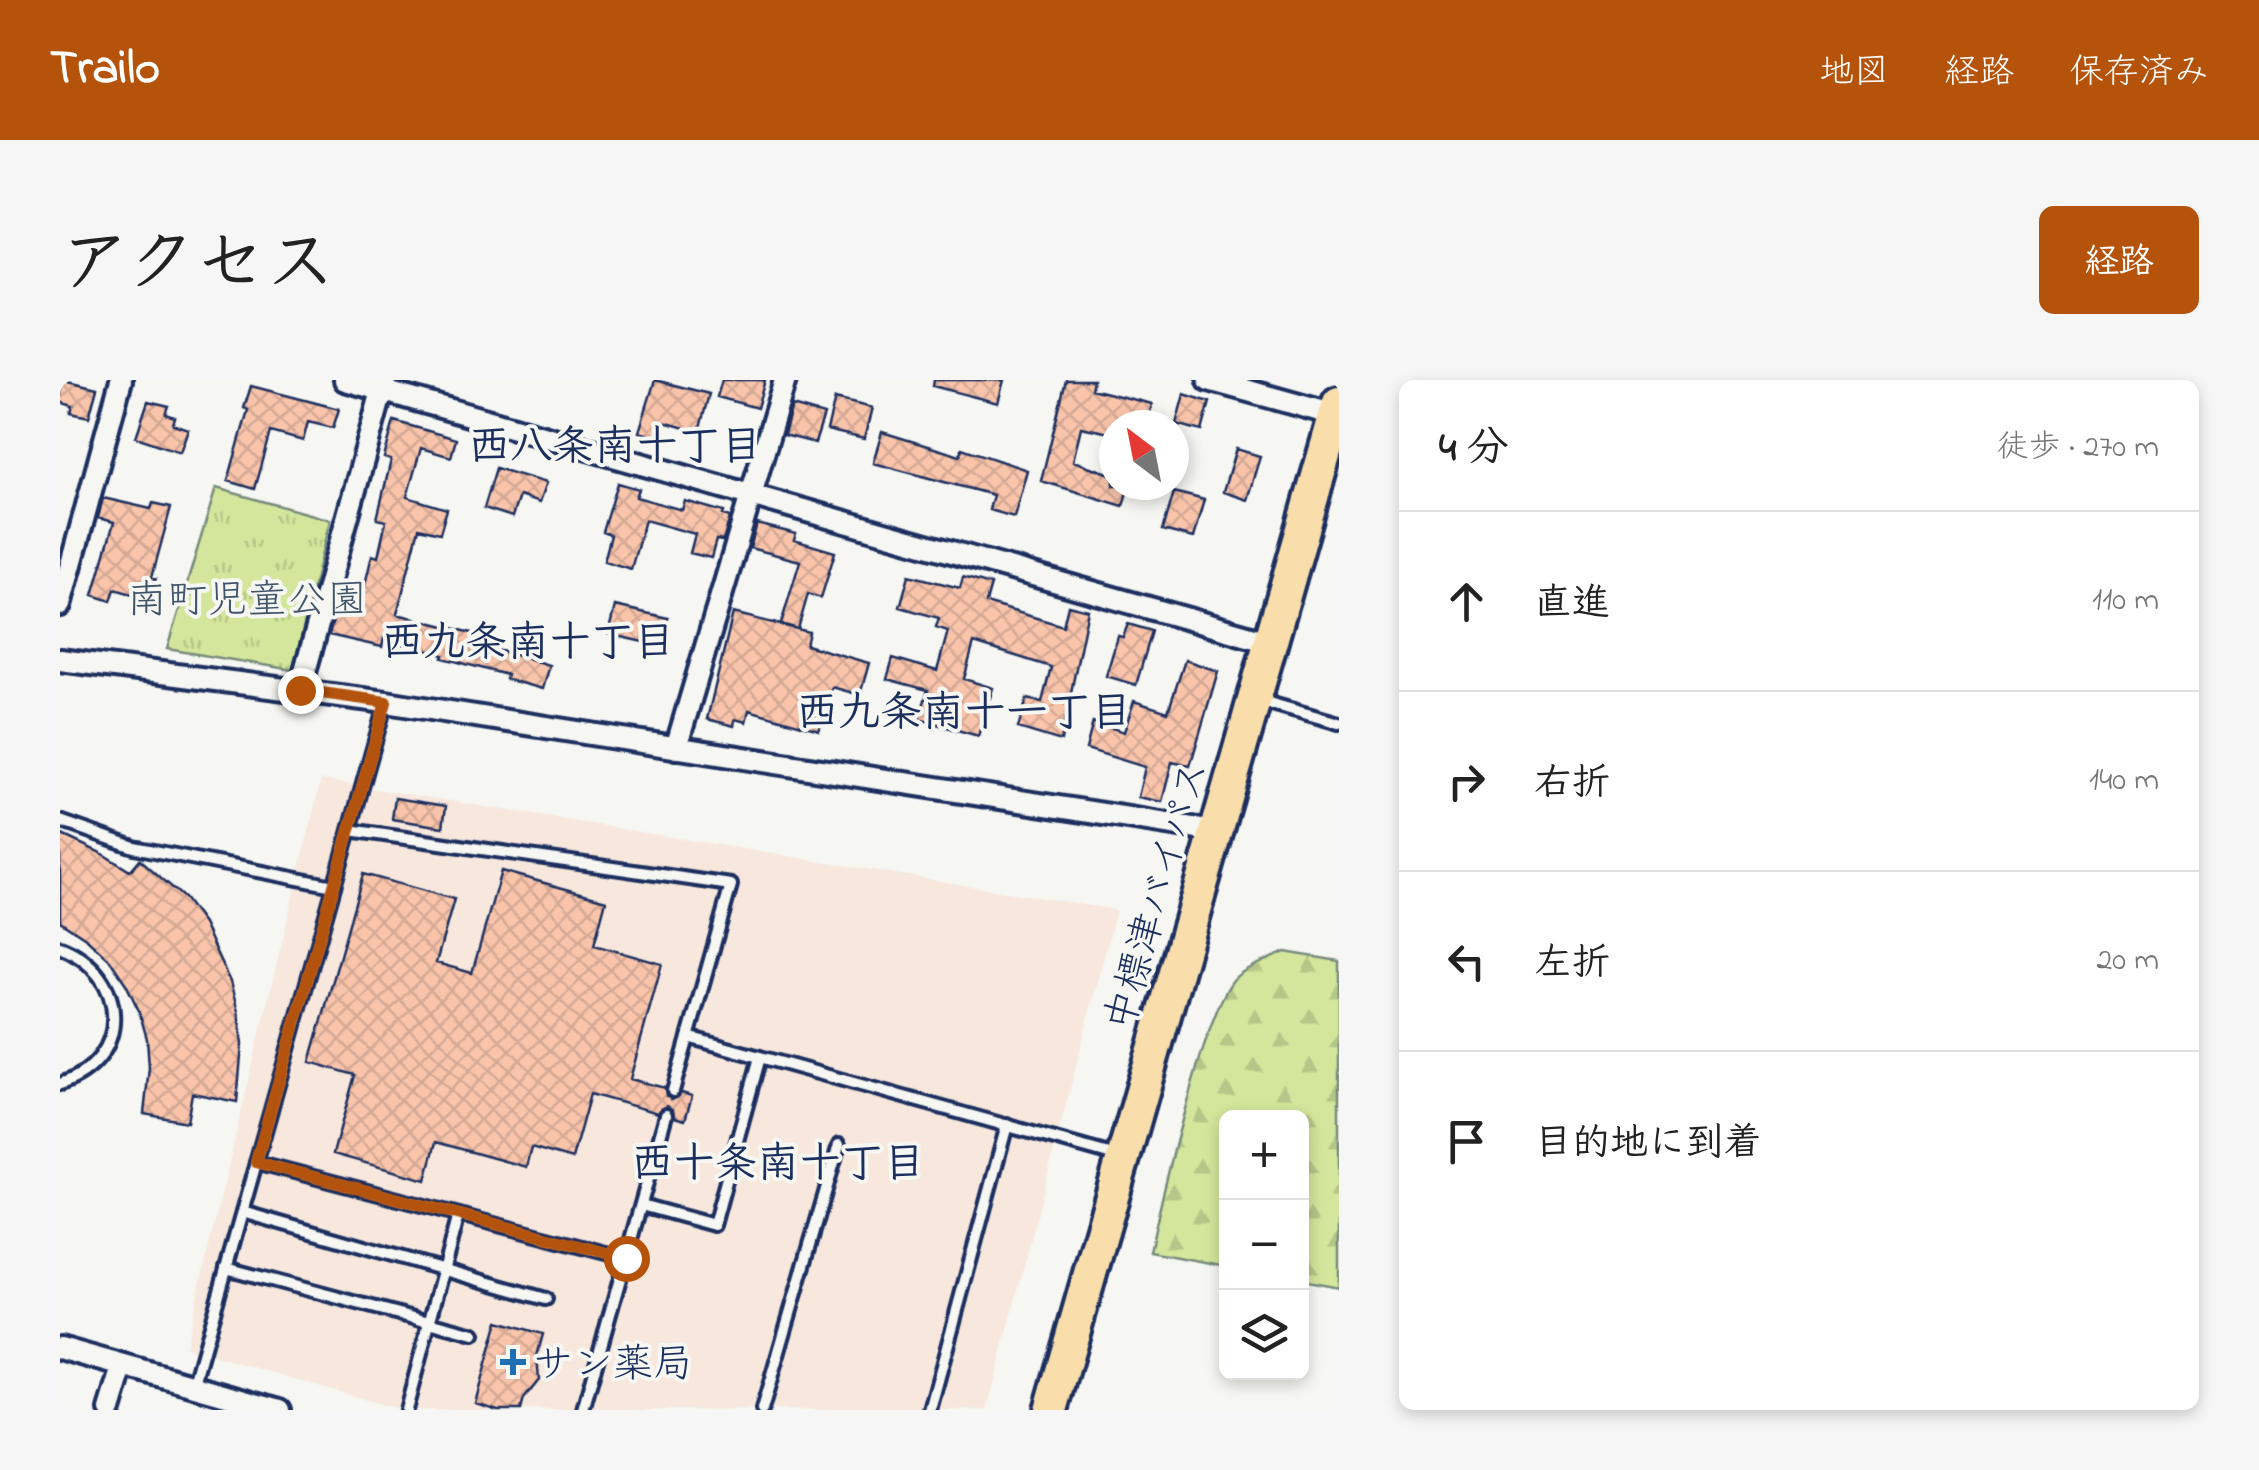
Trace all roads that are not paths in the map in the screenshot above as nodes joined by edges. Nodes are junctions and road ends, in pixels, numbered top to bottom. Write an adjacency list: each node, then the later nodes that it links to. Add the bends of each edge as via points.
1 (122, 380): 8 (street)
2 (345, 380): 5 (street)
3 (785, 380): 7 (street)
4 (1209, 380): 6 (street)
5 (383, 385): 7 (street); 11 (street)
6 (1337, 409): 9 (highway, 中標津バイパス)
7 (752, 496): 9 (street); 15 (street)
8 (60, 605)
9 (1269, 642): 12 (highway, 中標津バイパス)
10 (60, 660): 11 (street)
11 (300, 690): 13 (street)
12 (1252, 698): 14 (lane); 18 (highway, 中標津バイパス)
13 (386, 702): 15 (street); 17 (lane)
14 (1339, 723)
15 (676, 748): 18 (street)
16 (60, 821): 19 (lane, via 134,847)
17 (350, 830): 19 (lane); 21 (lane, via 732,885)
18 (1218, 832): 28 (highway, 中標津バイパス)
19 (334, 886): 29 (lane)
20 (60, 947): 23 (lane, via 106,985 116,1021 104,1052 80,1078)
21 (688, 1037): 22 (lane); 24 (lane)
22 (760, 1057): 26 (lane); 30 (lane, via 714,1225)
23 (60, 1084)
24 (673, 1090)
25 (666, 1115): 30 (lane)
26 (1006, 1125): 28 (lane); 47 (lane)
27 (838, 1145): 46 (lane)
28 (1125, 1158): 48 (highway, 中標津バイパス)
29 (256, 1162): 31 (lane); 32 (lane)
30 (640, 1205): 33 (lane)
31 (242, 1212): 34 (lane); 35 (lane)
32 (458, 1214): 33 (lane); 35 (lane)
33 (626, 1258): 45 (lane)
34 (226, 1268): 37 (lane); 41 (lane)
35 (444, 1271): 36 (lane); 37 (lane)
36 (546, 1299)
37 (430, 1322): 38 (lane); 44 (lane)
38 (474, 1334)
39 (60, 1348): 40 (street)
40 (123, 1367): 41 (street); 42 (street)
41 (193, 1386): 43 (street)
42 (110, 1410)
43 (280, 1410)
44 (406, 1410)
45 (582, 1410)
46 (762, 1410)
47 (930, 1410)
48 (1051, 1410)

